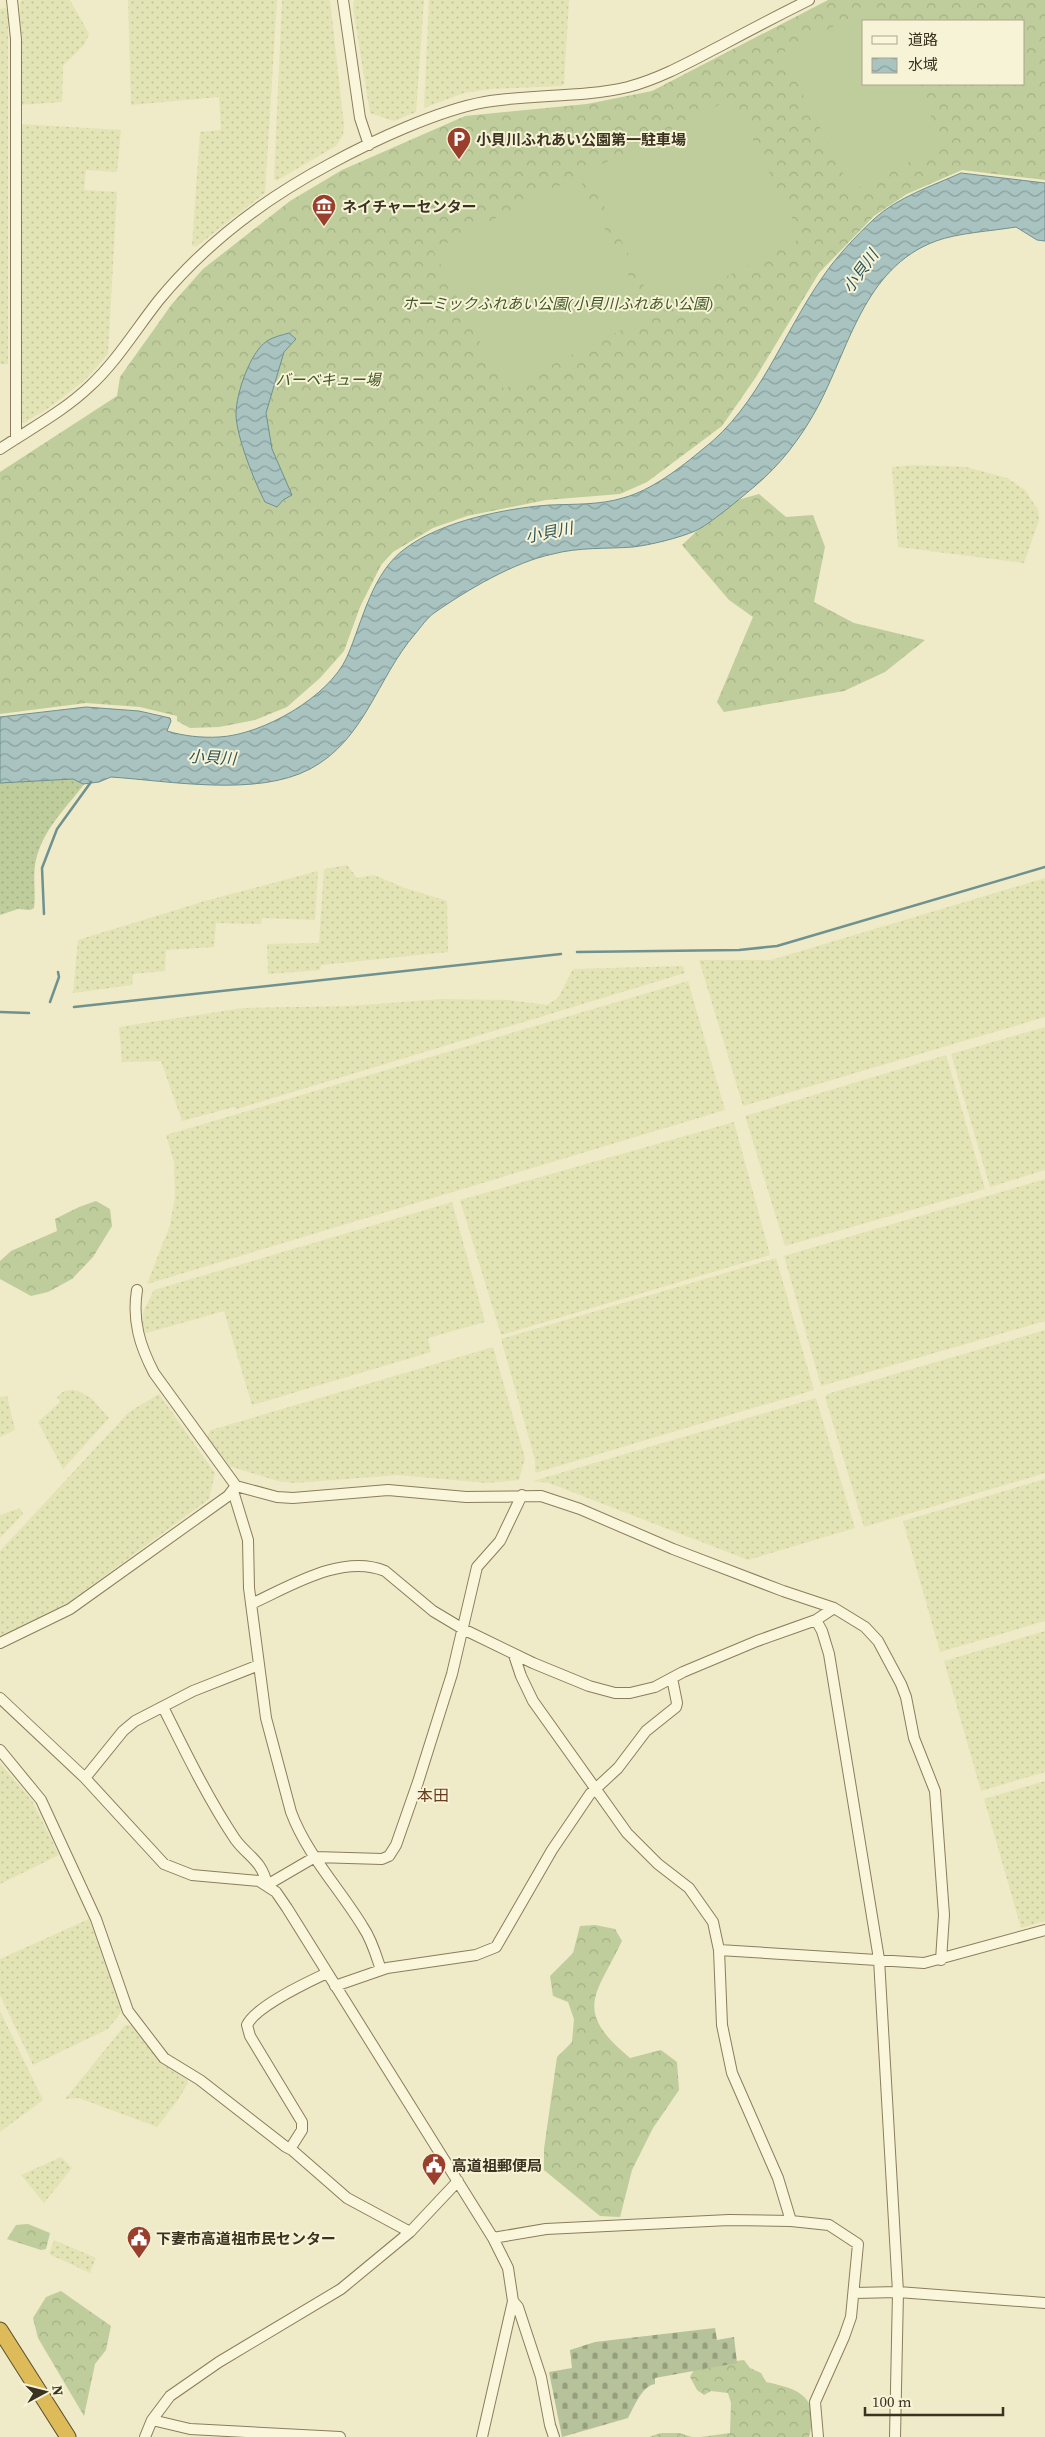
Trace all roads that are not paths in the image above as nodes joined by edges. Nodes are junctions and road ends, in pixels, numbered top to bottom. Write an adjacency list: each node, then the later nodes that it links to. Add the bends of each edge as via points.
1 (12, 0): 5 (street, via 16,39)
2 (343, 0): 4 (street, via 360,118)
3 (809, 0): 4 (street, via 702,56 645,81 587,94 484,102 449,112)
4 (369, 145): 5 (street, via 298,183 214,243 166,292 92,385)
5 (16, 438): 6 (street)
6 (0, 449)
7 (137, 1290): 8 (street, via 136,1328 145,1356 154,1374)
8 (234, 1488): 9 (street, via 292,1498 388,1490 466,1496); 10 (street, via 248,1540); 14 (street, via 70,1609)
9 (522, 1495): 11 (street, via 552,1498 673,1549); 13 (street, via 500,1541 477,1567)
10 (251, 1604): 13 (street, via 324,1573 367,1566 385,1571 433,1611); 16 (street)
11 (834, 1608): 12 (street); 28 (street, via 865,1627 878,1641 895,1671 906,1697 918,1750 933,1784 939,1824 944,1915)
12 (816, 1620): 17 (street, via 757,1641); 27 (street, via 829,1654)
13 (463, 1629): 15 (street); 23 (street, via 418,1782 392,1853 382,1859)
14 (0, 1643)
15 (514, 1655): 17 (street, via 589,1686 615,1693 650,1689); 22 (street, via 533,1701)
16 (259, 1666): 19 (street, via 193,1691); 23 (street, via 266,1718 288,1802 296,1825)
17 (672, 1678): 22 (street, via 676,1707 646,1731 618,1768)
18 (0, 1698): 21 (street)
19 (163, 1707): 21 (street, via 129,1725); 24 (street, via 216,1806 240,1845 258,1862)
20 (0, 1750): 32 (street, via 41,1800 96,1919 128,2011 164,2058 200,2080)
21 (84, 1778): 24 (street, via 168,1867 192,1875 253,1879)
22 (595, 1790): 26 (street, via 635,1842 689,1888 700,1902 713,1922); 29 (street, via 555,1846 496,1947 476,1955)
23 (315, 1857): 24 (street); 29 (street, via 364,1927)
24 (267, 1885): 30 (street, via 288,1908)
25 (1045, 1930): 28 (street)
26 (719, 1950): 27 (street); 34 (street, via 722,2026 732,2073 778,2178)
27 (880, 1959): 28 (street, via 924,1963); 37 (street)
28 (940, 1960)
29 (381, 1970): 31 (street)
30 (327, 1973): 31 (street); 32 (street, via 283,1996 247,2025 250,2036 302,2122 302,2130)
31 (335, 1986): 33 (street)
32 (290, 2149): 35 (street, via 347,2198)
33 (458, 2181): 35 (street); 36 (street)
34 (791, 2221): 36 (street, via 730,2220 546,2229); 38 (street, via 828,2225 858,2244)
35 (410, 2232): 42 (street, via 341,2289 184,2384)
36 (493, 2238): 39 (street, via 508,2268)
37 (898, 2292): 38 (street); 40 (street); 49 (street)
38 (854, 2293): 48 (street, via 844,2337 815,2402)
39 (513, 2301): 46 (street); 47 (street, via 535,2357)
40 (1045, 2303)
41 (0, 2330): 43 (highway)
42 (152, 2420): 44 (street); 45 (street, via 190,2429)
43 (68, 2437)
44 (145, 2437)
45 (340, 2437)
46 (482, 2437)
47 (554, 2437)
48 (818, 2437)
49 (895, 2437)

